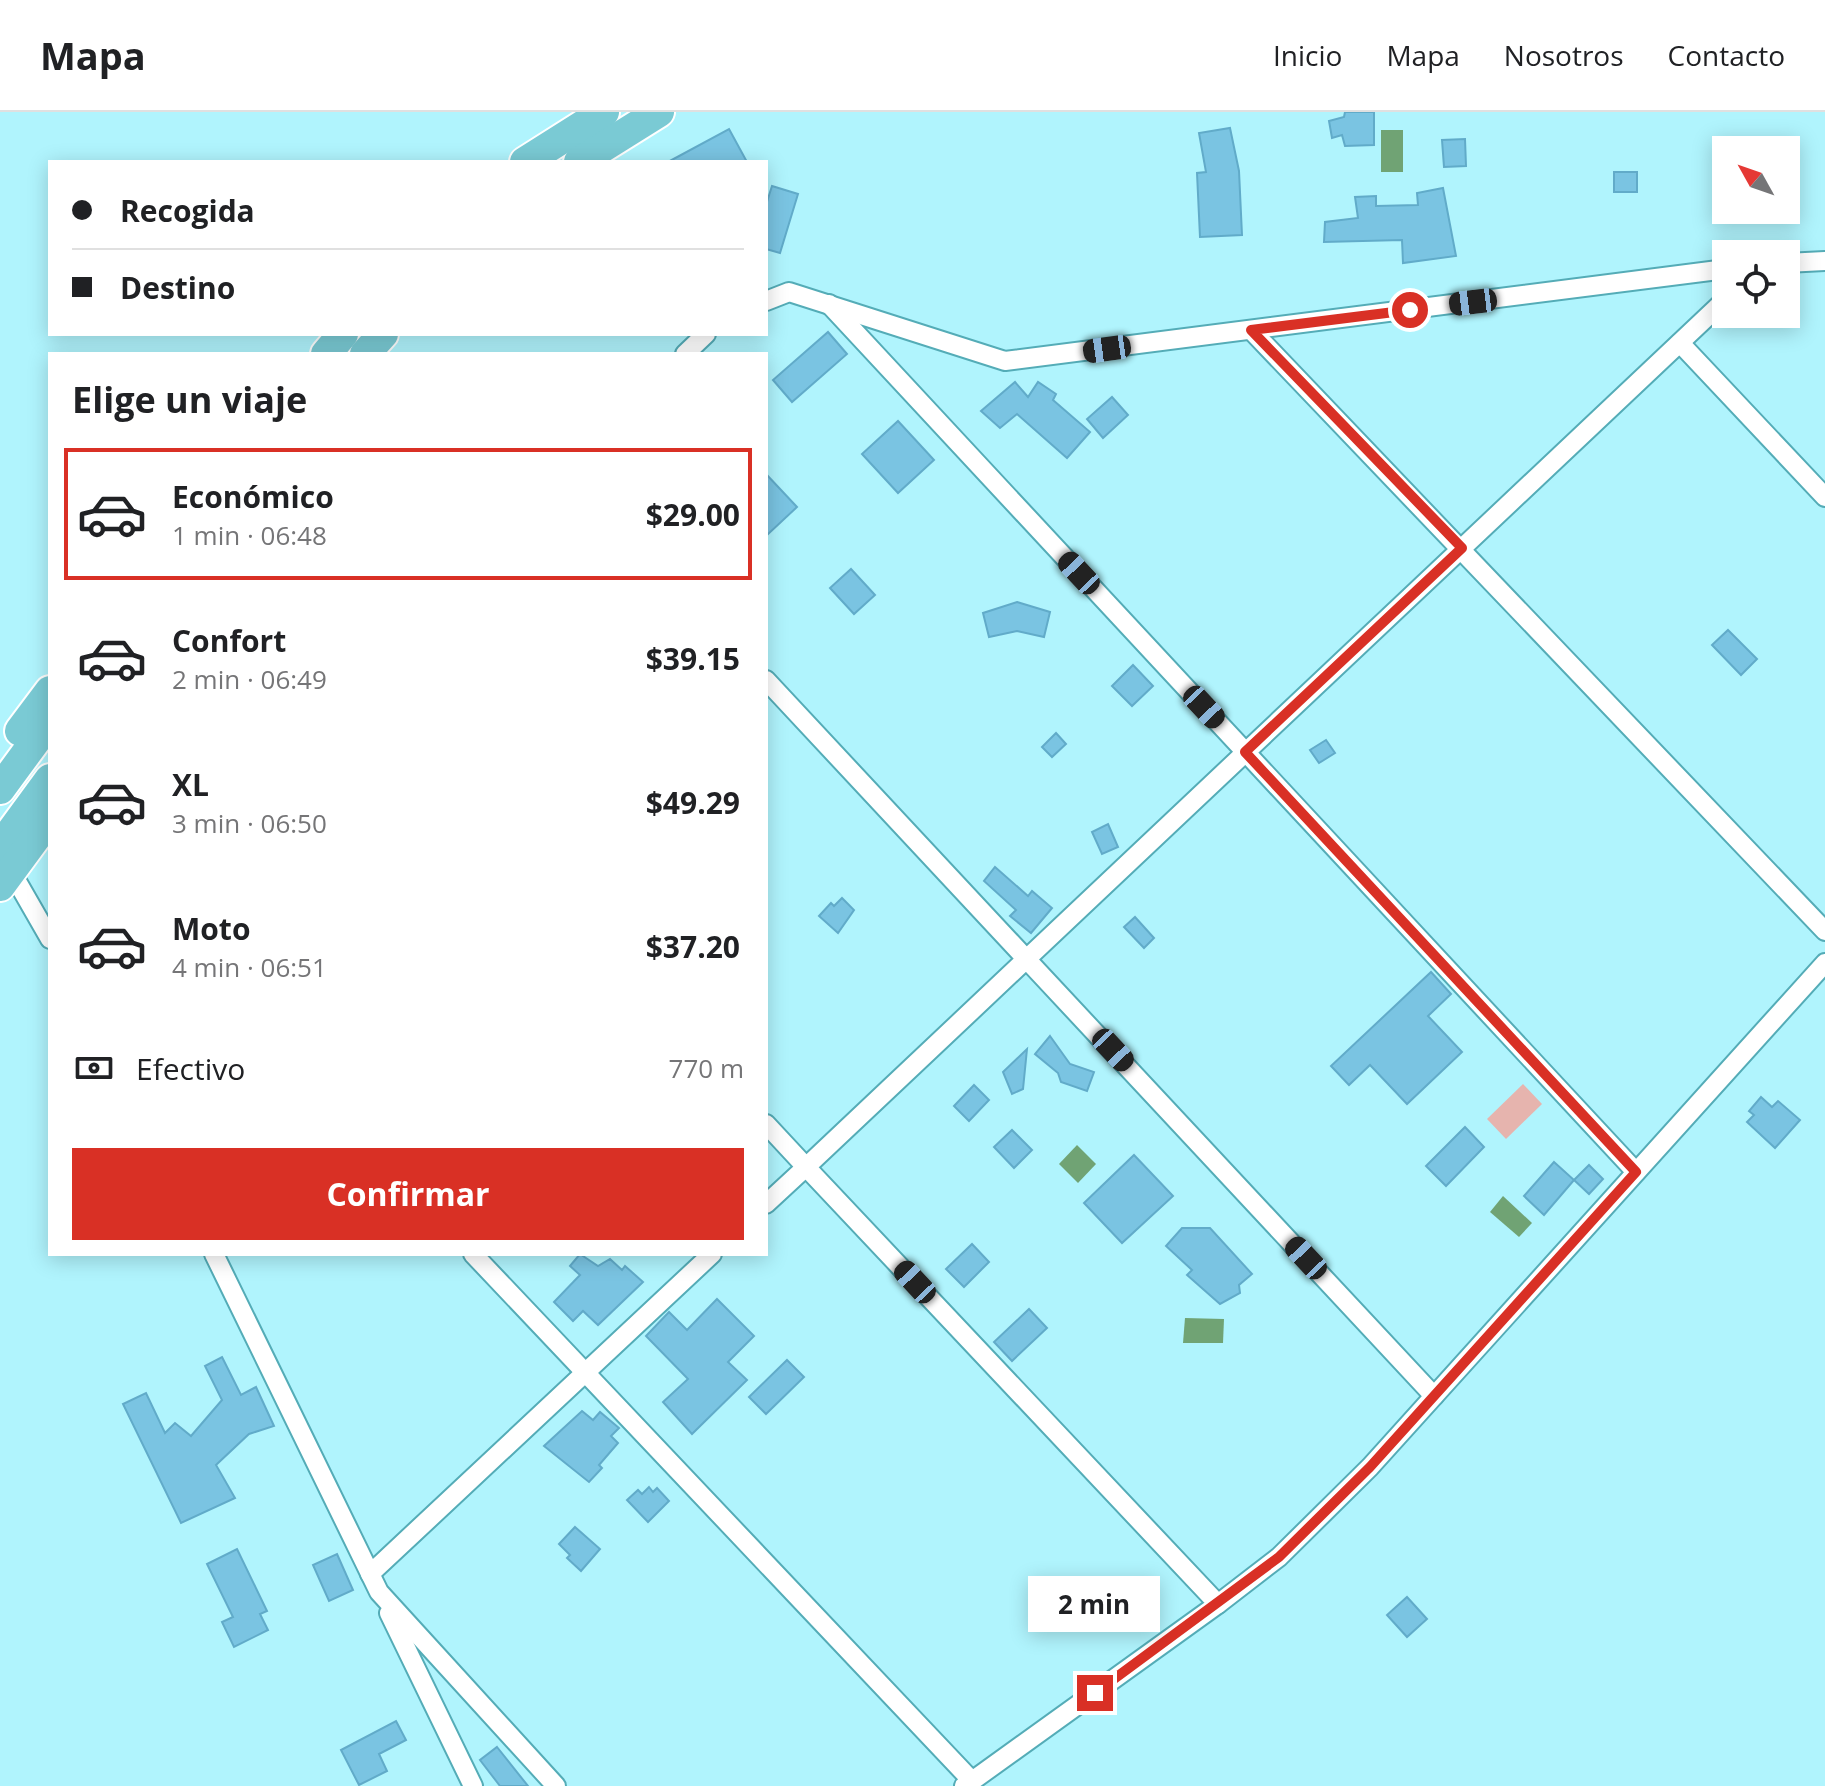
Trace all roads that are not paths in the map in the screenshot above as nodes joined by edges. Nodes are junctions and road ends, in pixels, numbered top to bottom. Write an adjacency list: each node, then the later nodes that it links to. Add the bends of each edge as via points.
1 (604, 112): 3 (highway)
2 (659, 112): 4 (highway)
3 (528, 160)
4 (582, 160)
5 (1825, 261): 6 (street)
6 (1800, 262)
7 (1712, 271): 11 (street)
8 (768, 300): 9 (street, via 789,292)
9 (829, 304): 11 (street, via 1005,361); 24 (street)
10 (1712, 312): 15 (street)
11 (1251, 330): 20 (street)
12 (341, 336): 16 (highway)
13 (381, 336): 17 (highway)
14 (704, 336): 18 (street)
15 (1680, 343): 19 (street); 20 (street)
16 (328, 352)
17 (367, 352)
18 (687, 352)
19 (1825, 497)
20 (1462, 548): 24 (street); 30 (street)
21 (768, 682): 32 (street)
22 (48, 694): 25 (highway)
23 (48, 724): 27 (highway)
24 (1245, 752): 32 (street); 36 (street)
25 (0, 757)
26 (48, 783): 29 (highway)
27 (0, 789)
28 (48, 820): 29 (highway)
29 (4, 868): 31 (street)
30 (1825, 931)
31 (48, 936)
32 (1027, 958): 35 (street); 42 (street)
33 (1825, 963): 36 (street)
34 (768, 1126): 35 (street)
35 (806, 1167): 37 (street); 45 (street)
36 (1636, 1172): 42 (street)
37 (768, 1202)
38 (215, 1256): 43 (street)
39 (475, 1256): 41 (street)
40 (710, 1256): 41 (street)
41 (585, 1372): 43 (street); 46 (street)
42 (1434, 1396): 45 (street, via 1279,1557)
43 (370, 1574): 44 (street)
44 (379, 1592): 47 (street); 48 (street)
45 (1218, 1604): 46 (street)
46 (968, 1784)
47 (473, 1786)
48 (556, 1786)

